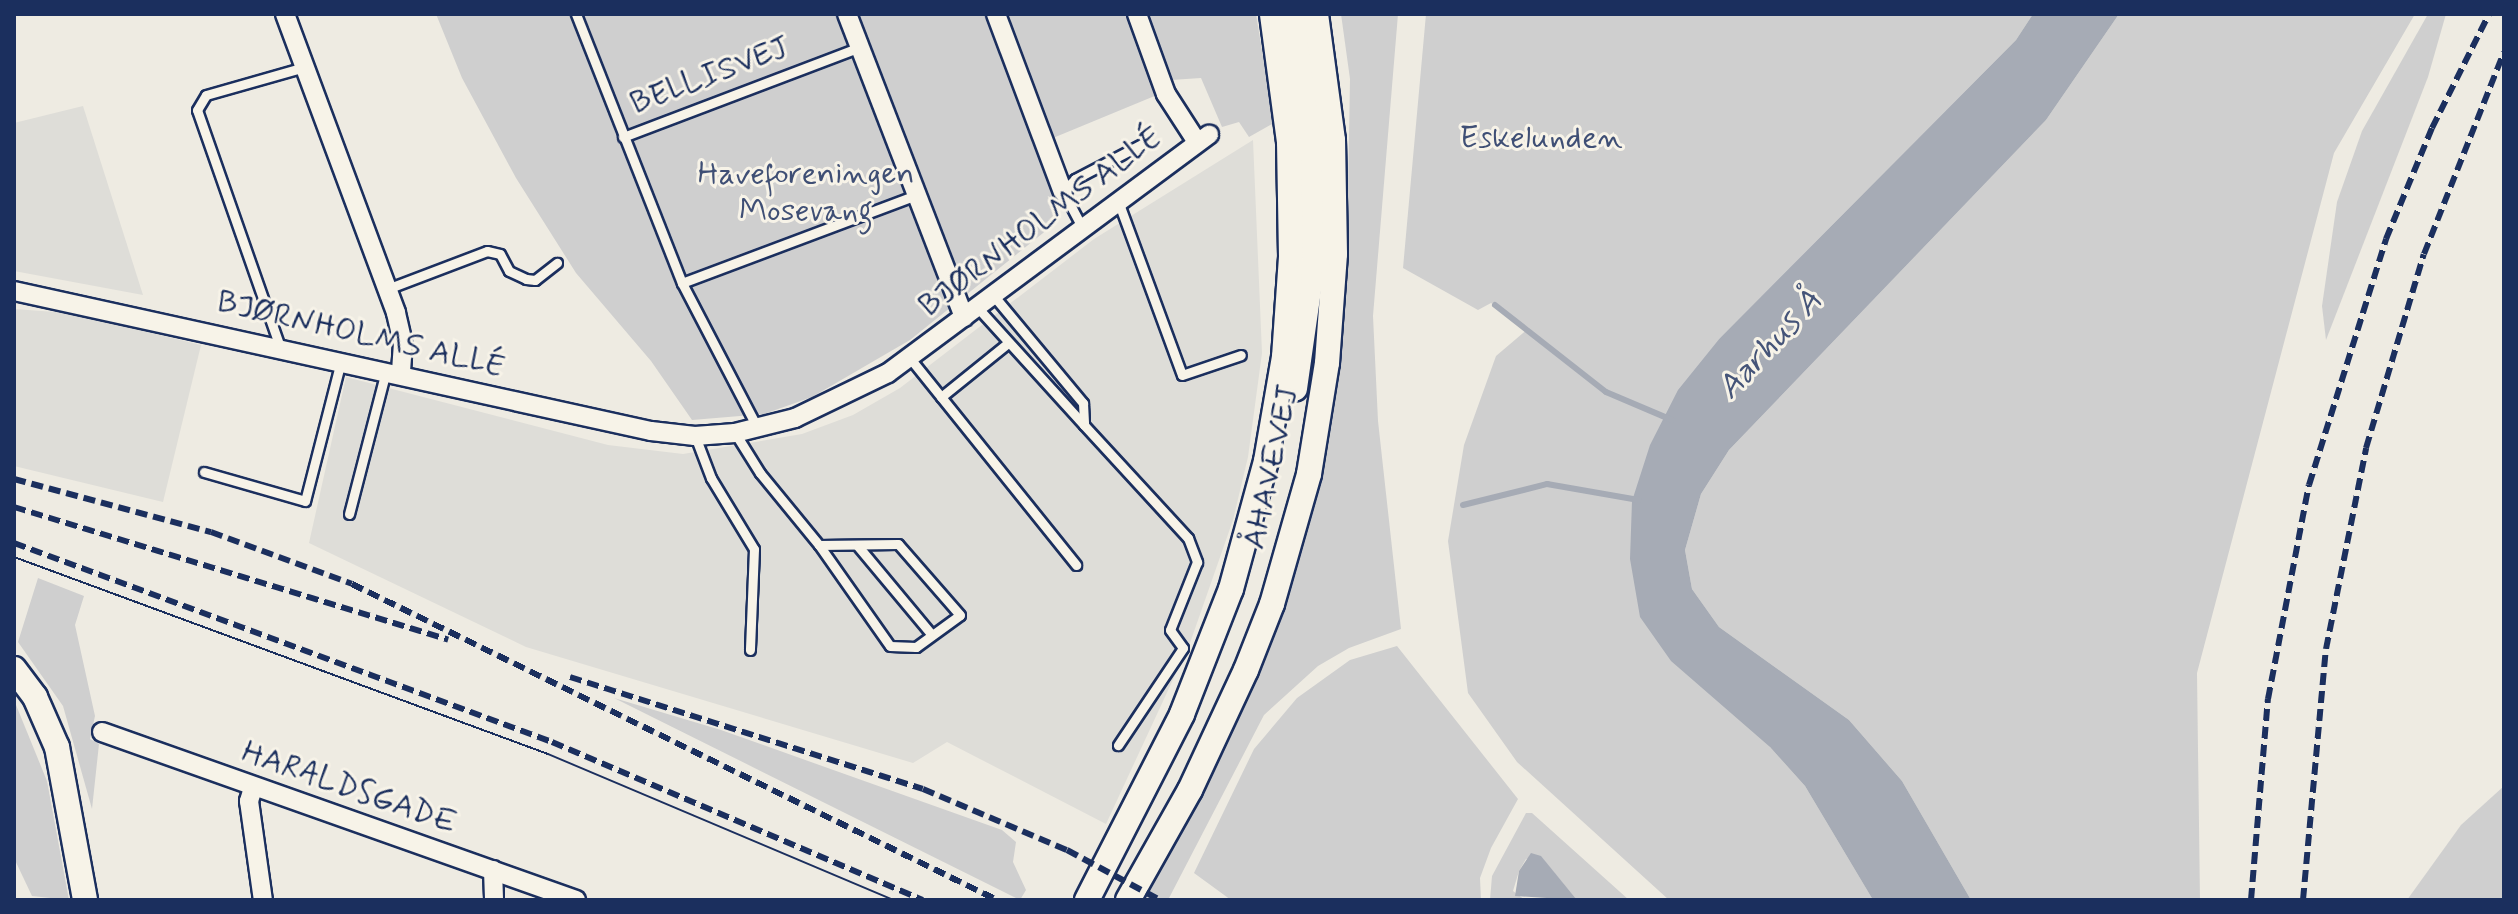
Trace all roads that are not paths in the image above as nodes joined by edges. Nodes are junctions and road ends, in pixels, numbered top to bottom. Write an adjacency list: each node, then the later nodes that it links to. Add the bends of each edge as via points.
1 (285, 14): 10 (street)
2 (576, 14): 11 (lane)
3 (847, 14): 9 (street)
4 (996, 14): 13 (street)
5 (1137, 14): 15 (street, BJØRNHOLMS ALLÉ, via 1166,94 1203,139)
6 (1272, 14): 39 (main road, ÅHAVEVEJ, via 1289,142 1289,307 1266,461)
7 (1293, 14): 39 (main road, via 1311,141 1314,255 1309,309 1290,413)
8 (1316, 14): 52 (main road, ÅHAVEVEJ, via 1333,140 1335,254 1327,363 1309,474 1272,604 1246,670 1190,790)
9 (860, 47): 11 (lane, BELLISVEJ); 14 (street)
10 (304, 67): 19 (street); 24 (lane, via 206,95 197,110)
11 (623, 137): 18 (lane)
12 (1142, 144): 13 (lane, via 1075,179)
13 (1063, 192): 16 (lane)
14 (916, 195): 18 (lane); 22 (street)
15 (1118, 201): 16 (street, BJØRNHOLMS ALLÉ); 25 (lane, via 1182,375)
16 (1082, 227): 21 (street, BJØRNHOLMS ALLÉ)
17 (557, 263): 19 (lane, via 535,280 526,279 509,271 500,254 487,251)
18 (682, 283): 31 (lane)
19 (387, 289): 28 (street, via 403,343)
20 (14, 291): 24 (street, BJØRNHOLMS ALLÉ)
21 (993, 295): 22 (street, BJØRNHOLMS ALLÉ); 30 (lane, via 1083,403)
22 (970, 312): 23 (lane); 26 (street, BJØRNHOLMS ALLÉ)
23 (1008, 343): 29 (lane); 30 (lane)
24 (280, 347): 27 (street, BJØRNHOLMS ALLÉ)
25 (1241, 355)
26 (909, 357): 29 (lane, BJØRNHOLMS ALLÉ); 31 (street, BJØRNHOLMS ALLÉ, via 841,399)
27 (341, 361): 28 (street, BJØRNHOLMS ALLÉ); 34 (lane, via 305,501)
28 (394, 372): 33 (street, BJØRNHOLMS ALLÉ); 35 (lane)
29 (941, 397): 38 (lane, BJØRNHOLMS ALLÉ)
30 (1084, 425): 44 (lane, via 1188,538 1197,562 1170,630 1183,648)
31 (758, 429): 32 (street, BJØRNHOLMS ALLÉ)
32 (735, 433): 33 (street, BJØRNHOLMS ALLÉ); 36 (lane)
33 (695, 436): 41 (lane, via 711,478 754,549)
34 (204, 472)
35 (349, 514)
36 (819, 545): 37 (lane); 40 (lane, via 890,646 916,647)
37 (857, 545): 40 (lane); 40 (lane, via 898,544 960,615)
38 (1076, 565)
39 (1231, 589): 51 (main road, ÅHAVEVEJ, via 1182,714)
40 (932, 635)
41 (750, 650)
42 (14, 669): 47 (main road, via 35,697 57,747)
43 (102, 732): 45 (street, HARALDSGADE)
44 (1118, 745)
45 (253, 788): 46 (street, HARALDSGADE); 48 (street, via 249,801)
46 (493, 870): 49 (street); 50 (street, HARALDSGADE)
47 (85, 900)
48 (263, 900)
49 (494, 900)
50 (576, 900)
51 (1087, 900)
52 (1128, 900)

